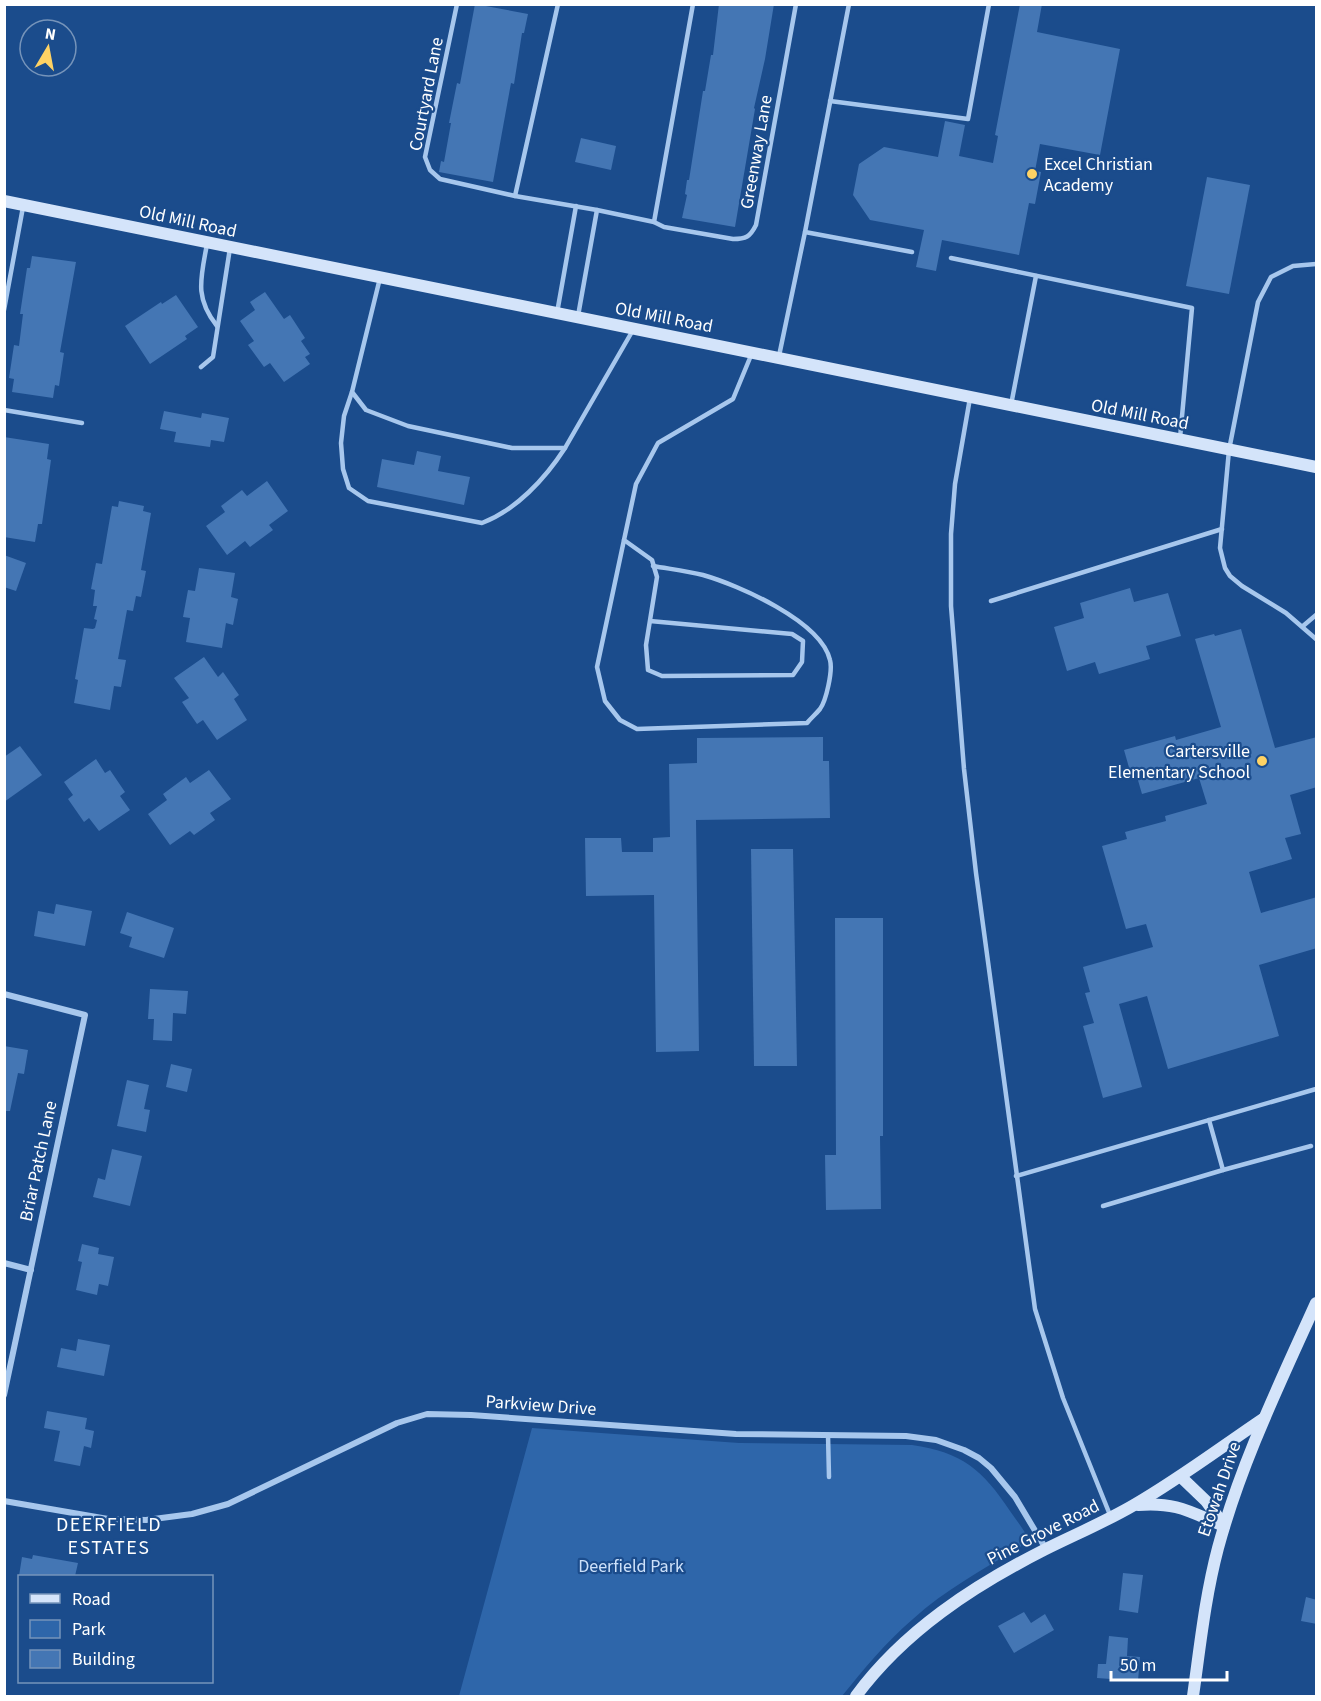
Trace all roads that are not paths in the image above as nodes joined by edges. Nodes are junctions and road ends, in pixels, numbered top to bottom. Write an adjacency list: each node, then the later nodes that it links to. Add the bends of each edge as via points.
1 (457, 4): 8 (lane, Courtyard Lane, via 425,157 430,170 440,179)
2 (558, 4): 8 (lane)
3 (693, 4): 13 (lane)
4 (796, 4): 13 (lane, Greenway Lane, via 764,188 751,236 733,239)
5 (849, 4): 7 (lane)
6 (989, 4): 7 (lane, via 968,118)
7 (830, 101): 14 (lane)
8 (515, 196): 11 (lane, Courtyard Lane)
9 (4, 201): 10 (street, Old Mill Road)
10 (23, 205): 15 (street, Old Mill Road); 22 (lane)
11 (576, 206): 12 (lane, Courtyard Lane); 23 (lane)
12 (597, 210): 13 (lane, Courtyard Lane); 24 (lane)
13 (654, 222)
14 (805, 232): 17 (lane); 28 (lane)
15 (207, 243): 16 (street, Old Mill Road); 25 (lane, via 201,294 207,313)
16 (230, 248): 21 (street, Old Mill Road); 25 (lane)
17 (912, 252)
18 (951, 258): 20 (lane)
19 (1317, 264): 37 (lane, via 1293,266 1271,277 1258,302)
20 (1036, 276): 32 (lane); 35 (lane, via 1192,308)
21 (380, 278): 23 (street, Old Mill Road); 30 (lane)
22 (4, 310)
23 (557, 314): 24 (street, Old Mill Road)
24 (578, 318): 26 (street, Old Mill Road)
25 (218, 326): 29 (lane, via 213,357)
26 (633, 329): 27 (street, Old Mill Road); 36 (lane)
27 (752, 353): 28 (street, Old Mill Road); 40 (lane, via 733,399 658,443 636,484)
28 (779, 359): 31 (street, Old Mill Road)
29 (201, 367)
30 (352, 392): 36 (lane, via 366,410 408,426 512,448); 36 (lane, via 344,416 343,469 350,488 368,501 482,523 521,500)
31 (970, 398): 32 (street, Old Mill Road); 52 (lane, via 954,484 951,606 974,861)
32 (1011, 406): 35 (street, Old Mill Road)
33 (4, 410): 34 (lane)
34 (82, 423)
35 (1180, 440): 37 (street, Old Mill Road)
36 (565, 448)
37 (1229, 450): 38 (street, Old Mill Road); 39 (lane)
38 (1317, 467)
39 (1222, 529): 42 (lane); 45 (lane, via 1220,548 1230,576)
40 (624, 540): 41 (lane, via 652,560); 41 (lane, via 597,667 605,701 620,720 637,729 807,723 821,708 831,660 820,641 800,622 770,601 704,575)
41 (653, 566): 44 (lane, via 657,577)
42 (991, 601)
43 (1317, 615): 45 (lane)
44 (650, 621): 44 (lane, via 646,645 648,670 662,676 793,675 802,662 803,641 792,634)
45 (1303, 626): 46 (lane)
46 (1317, 639)
47 (4, 994): 55 (street, Briar Patch Lane, via 85,1015)
48 (1317, 1089): 49 (lane)
49 (1209, 1120): 51 (lane); 52 (lane)
50 (1311, 1146): 51 (lane)
51 (1223, 1170): 53 (lane)
52 (1016, 1176): 64 (lane, via 1035,1309 1063,1398)
53 (1103, 1206)
54 (4, 1263): 55 (street)
55 (30, 1270): 57 (street, Briar Patch Lane)
56 (1317, 1304): 58 (street, Etowah Drive)
57 (4, 1395)
58 (1263, 1419): 60 (street, Pine Grove Road); 65 (street, Etowah Drive)
59 (828, 1435): 61 (lane); 62 (street, Parkview Drive, via 736,1434 427,1414 397,1423 228,1504 192,1514 146,1520 108,1519); 66 (street, Parkview Drive, via 922,1437 964,1450 991,1468 1009,1488)
60 (1181, 1477): 63 (street, Pine Grove Road); 65 (street)
61 (829, 1478)
62 (4, 1501)
63 (1134, 1506): 64 (street, Pine Grove Road); 65 (street, via 1183,1507)
64 (1112, 1518): 66 (street, Pine Grove Road)
65 (1224, 1526): 68 (street, Etowah Drive, via 1208,1590)
66 (1046, 1549): 67 (street, Pine Grove Road, via 968,1592 941,1612 898,1647)
67 (856, 1696)
68 (1193, 1696)

